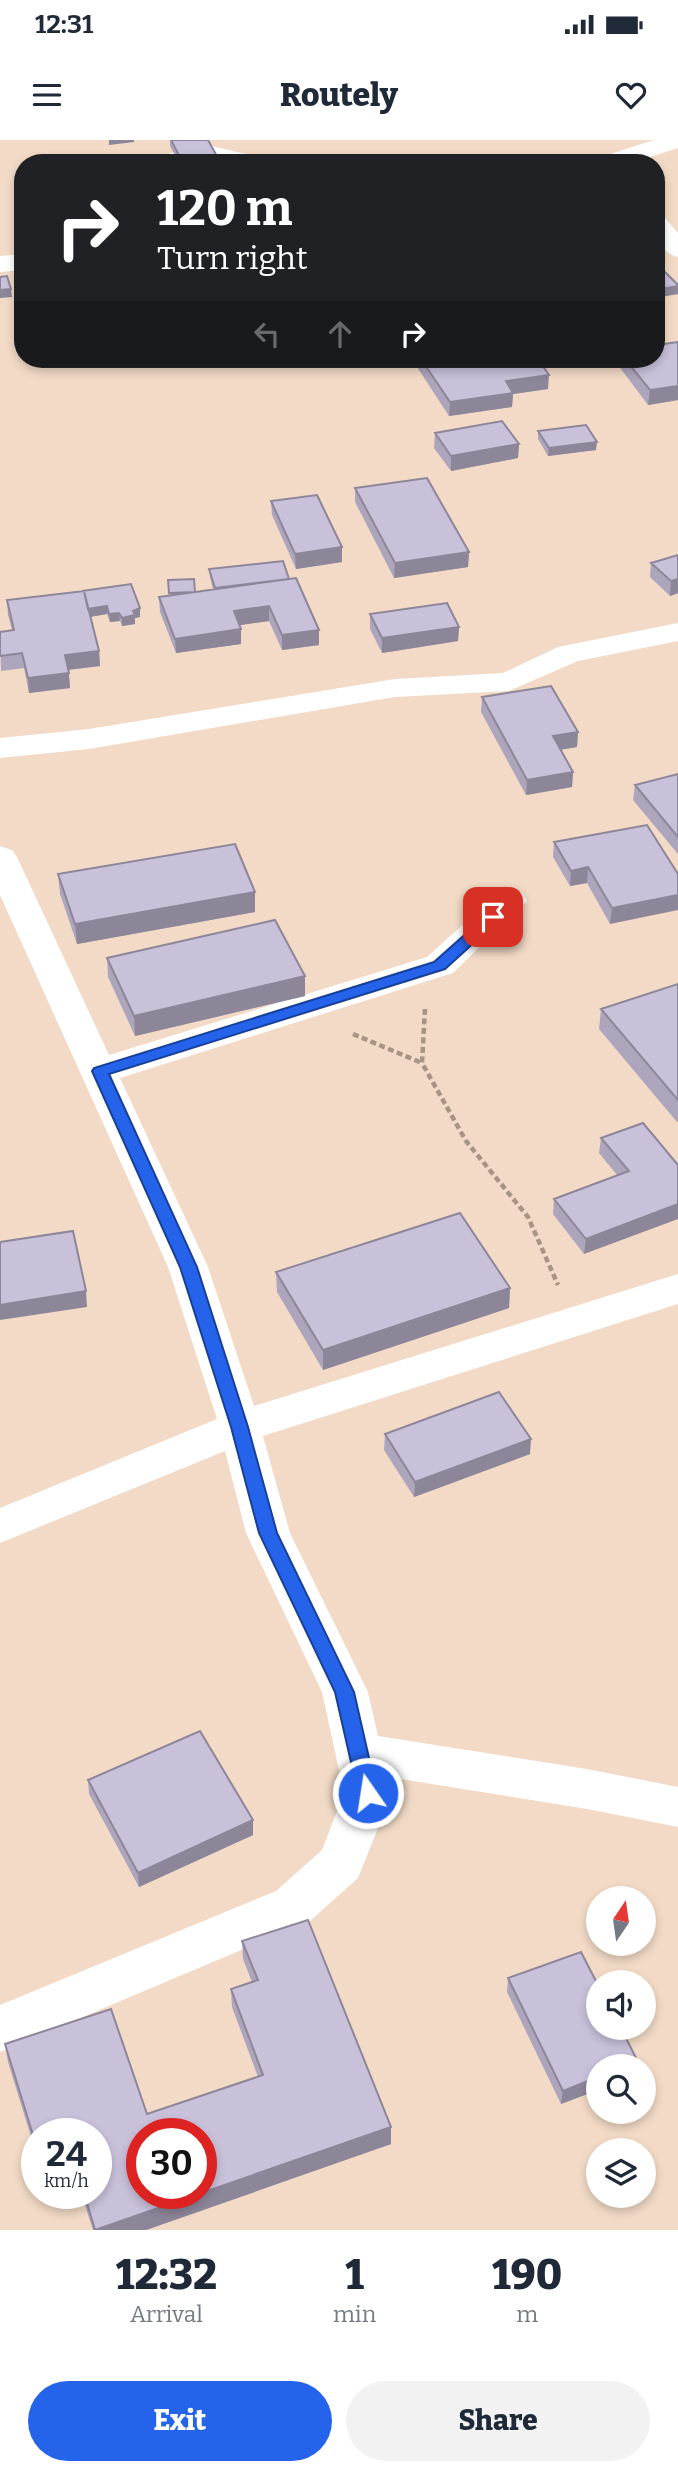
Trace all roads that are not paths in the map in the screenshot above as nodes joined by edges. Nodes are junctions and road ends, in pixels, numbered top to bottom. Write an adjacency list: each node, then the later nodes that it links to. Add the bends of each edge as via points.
1 (678, 140): 4 (street)
2 (211, 153): 3 (street)
3 (215, 154)
4 (635, 154)
5 (665, 234): 6 (street)
6 (678, 249)
7 (678, 632): 8 (street, via 569,654 509,682 395,688 89,739)
8 (0, 748)
9 (0, 857): 11 (street)
10 (510, 901): 11 (street, via 440,965)
11 (100, 1071): 13 (street, via 188,1267)
12 (678, 1289): 13 (street)
13 (240, 1427): 14 (street); 15 (street, via 268,1533 345,1692)
14 (0, 1526)
15 (359, 1753): 16 (street); 17 (street, via 368,1793 341,1863 293,1906)
16 (678, 1807)
17 (0, 2029)

